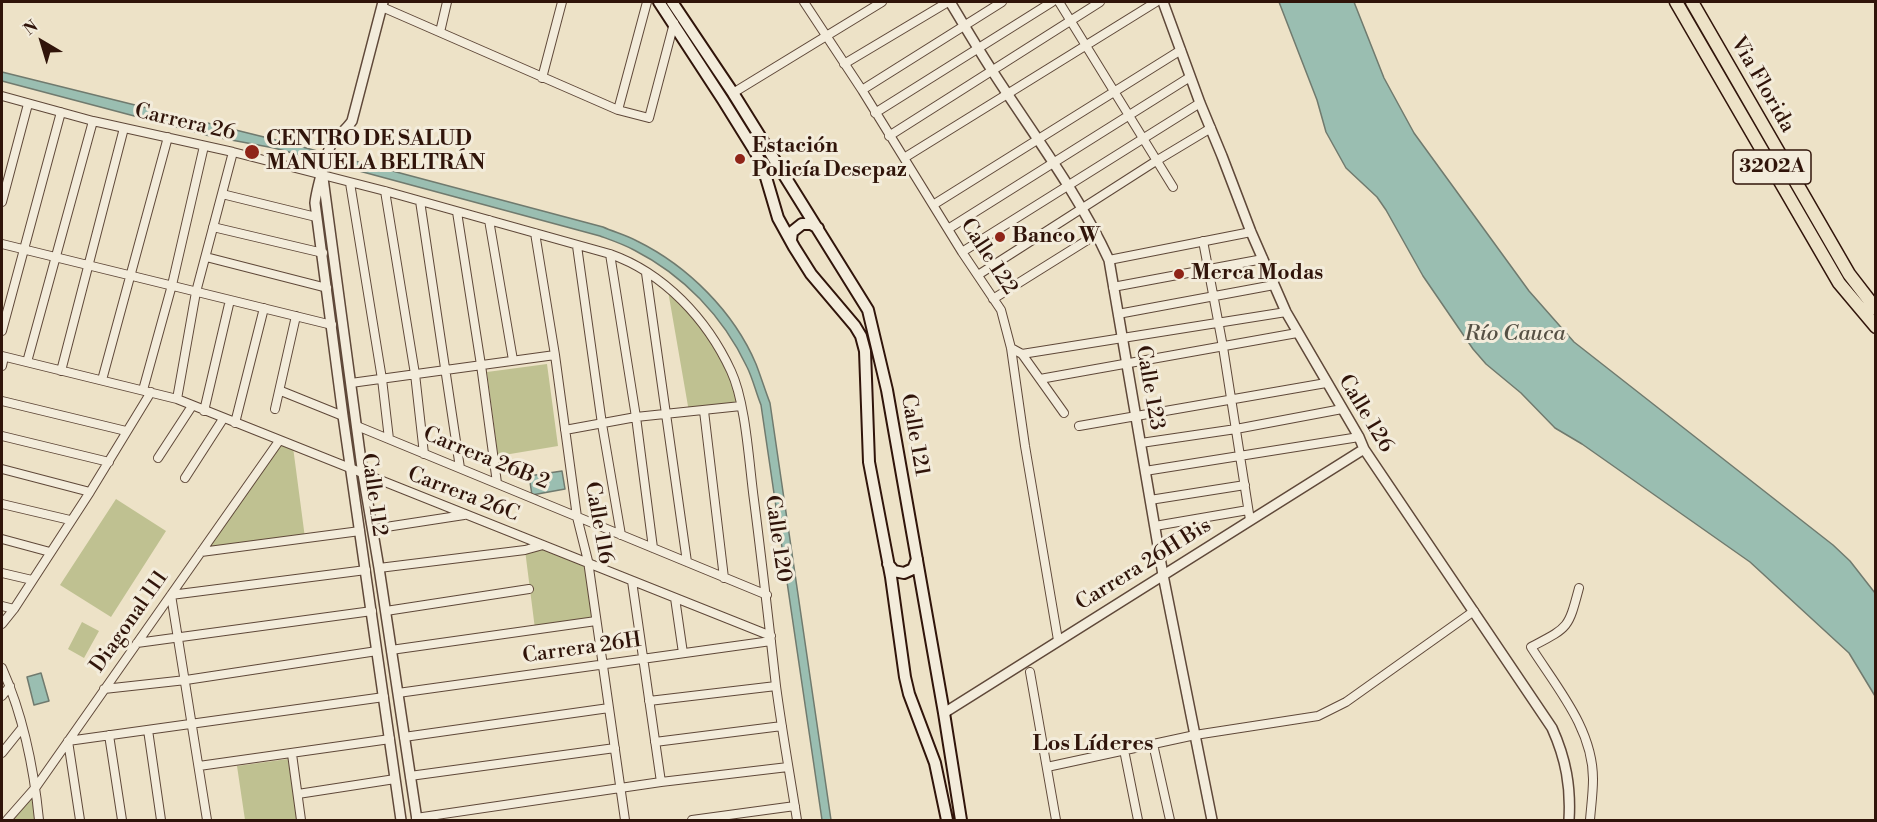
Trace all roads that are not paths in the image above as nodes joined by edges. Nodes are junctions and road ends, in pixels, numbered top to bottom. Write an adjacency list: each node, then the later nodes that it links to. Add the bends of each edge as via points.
1 (447, 2): 21 (street)
2 (562, 2): 29 (street)
3 (647, 2): 37 (street)
4 (658, 2): 19 (main road, Calle 121)
5 (672, 2): 32 (main road, Calle 121)
6 (804, 2): 22 (street, Calle 122)
7 (882, 2): 22 (street)
8 (949, 2): 20 (street, Calle 123); 26 (street)
9 (1002, 2): 20 (street)
10 (1052, 2): 24 (street)
11 (1059, 2): 18 (street)
12 (1100, 2): 18 (street)
13 (1156, 2): 23 (street)
14 (1163, 2): 25 (street, Calle 126)
15 (1676, 2): 105 (main road, 3202A, via 1839,283)
16 (1692, 2): 99 (main road, Via Florida / 3202A, via 1849,274)
17 (382, 4): 21 (street); 53 (street, Calle 112, via 352,121 332,143)
18 (1072, 21): 23 (street); 27 (street)
19 (674, 22): 37 (street, via 649,118); 72 (main road, Calle 121, via 756,153 778,218)
20 (964, 25): 24 (street, Calle 123); 30 (street)
21 (440, 32): 29 (street)
22 (826, 35): 26 (street, Calle 122); 32 (street)
23 (1086, 44): 31 (street); 33 (street)
24 (979, 48): 27 (street, Calle 123); 39 (street)
25 (1181, 50): 28 (street, Calle 126); 31 (street)
26 (844, 64): 30 (street, Calle 122)
27 (992, 71): 33 (street, Calle 123); 44 (street)
28 (1190, 77): 35 (street, Calle 126); 40 (street)
29 (542, 78): 37 (street)
30 (862, 90): 39 (street, Calle 122)
31 (1114, 92): 40 (street); 46 (street)
32 (733, 93): 67 (main road, Calle 121)
33 (1007, 94): 46 (street, Calle 123); 50 (street)
34 (2, 96): 36 (street, Carrera 26)
35 (1200, 103): 43 (street, Calle 126); 47 (street)
36 (28, 104): 38 (street, Carrera 26); 60 (street)
37 (618, 110)
38 (61, 112): 41 (street, Carrera 26); 76 (street)
39 (875, 113): 44 (street, Calle 122)
40 (1128, 114): 47 (street); 52 (street)
41 (93, 121): 42 (street, Carrera 26); 80 (street)
42 (124, 128): 45 (street, Carrera 26); 84 (street)
43 (1211, 128): 51 (street); 69 (street, Calle 126)
44 (889, 136): 50 (street, Calle 122)
45 (168, 137): 48 (street, Carrera 26); 87 (street)
46 (1038, 139): 52 (street, Calle 123); 61 (street)
47 (1143, 139): 51 (street); 55 (street)
48 (204, 146): 49 (street, Carrera 26); 89 (street)
49 (233, 153): 53 (street, Carrera 26); 58 (street)
50 (904, 158): 61 (street, Calle 122)
51 (1156, 161): 56 (street); 62 (street)
52 (1053, 162): 55 (street, Calle 123); 68 (street)
53 (323, 173): 54 (street, Carrera 26); 64 (street, Calle 112, via 316,191); 125 (street, Calle 112)
54 (351, 183): 57 (street, Carrera 26); 122 (street)
55 (1068, 186): 62 (street, Calle 123); 77 (street)
56 (1173, 187)
57 (385, 191): 59 (street, Carrera 26); 121 (street)
58 (222, 194): 64 (street); 66 (street)
59 (420, 201): 63 (street, Carrera 26); 120 (street)
60 (2, 202)
61 (933, 205): 68 (street, Calle 122)
62 (1082, 209): 71 (street, Calle 123); 88 (street)
63 (457, 212): 65 (street, Carrera 26); 116 (street)
64 (316, 217): 78 (street, Calle 112)
65 (489, 220): 70 (street, Carrera 26); 114 (street)
66 (213, 227): 78 (street); 81 (street)
67 (818, 229): 72 (main road, via 807,223 798,225); 185 (main road, Calle 121, via 868,310)
68 (948, 229): 77 (street, Calle 122)
69 (1251, 232): 73 (street); 82 (street, Calle 126)
70 (535, 233): 75 (street, Carrera 26); 112 (street, Calle 116)
71 (1097, 234): 83 (street, Calle 123); 96 (street)
72 (790, 240): 188 (main road, Calle 121, via 811,274 861,336 865,351 869,462)
73 (1203, 241): 83 (street); 85 (street)
74 (2, 244): 76 (street)
75 (577, 246): 79 (street, Carrera 26); 145 (street)
76 (23, 249): 80 (street); 106 (street)
77 (962, 252): 88 (street, Calle 122)
78 (323, 253): 93 (street, Calle 112)
79 (610, 254): 86 (street, Carrera 26); 142 (street)
80 (57, 257): 84 (street); 115 (street)
81 (206, 257): 93 (street); 94 (street)
82 (1263, 259): 85 (street); 91 (street, Calle 126)
83 (1109, 260): 92 (street, Calle 123)
84 (89, 265): 87 (street); 119 (street)
85 (1208, 269): 92 (street); 95 (street)
86 (646, 273): 90 (street, Carrera 26); 138 (street)
87 (131, 275): 89 (street); 124 (street)
88 (978, 275): 96 (street, Calle 122)
89 (172, 285): 94 (street); 127 (street)
90 (667, 285): 133 (street, Calle 120, via 712,337 732,372)
91 (1274, 285): 95 (street); 100 (street, Calle 126)
92 (1113, 287): 101 (street, Calle 123)
93 (327, 288): 104 (street, Calle 112)
94 (196, 292): 97 (street); 129 (street)
95 (1212, 297): 101 (street); 103 (street)
96 (993, 299): 110 (street, Calle 122, via 1001,310)
97 (230, 300): 98 (street); 136 (street)
98 (264, 308): 102 (street); 144 (street)
99 (1875, 309)
100 (1286, 312): 103 (street); 107 (street, Calle 126)
101 (1118, 314): 108 (street, Calle 123)
102 (296, 316): 104 (street); 128 (street)
103 (1217, 323): 108 (street); 109 (street)
104 (332, 325): 140 (street, Calle 112)
105 (1875, 327)
106 (2, 330)
107 (1297, 333): 109 (street); 126 (street, Calle 126)
108 (1122, 337): 111 (street); 117 (street, Calle 123)
109 (1223, 347): 117 (street); 130 (street)
110 (1011, 348): 111 (street); 210 (street, Calle 122)
111 (1022, 354): 123 (street)
112 (555, 355): 114 (street); 149 (street, Calle 116)
113 (3, 357): 115 (street, Carrera 26C); 118 (street)
114 (513, 360): 116 (street)
115 (27, 362): 119 (street, Carrera 26C)
116 (481, 364): 120 (street); 167 (street)
117 (1126, 364): 123 (street); 141 (street, Calle 123)
118 (2, 366)
119 (61, 370): 124 (street, Carrera 26C)
120 (446, 370): 121 (street); 161 (street)
121 (415, 374): 122 (street); 157 (street)
122 (382, 379): 125 (street); 153 (street)
123 (1040, 379): 139 (street)
124 (102, 380): 127 (street, Carrera 26C)
125 (351, 383): 146 (street, Calle 112)
126 (1326, 383): 130 (street); 135 (street, Calle 126)
127 (147, 391): 129 (street, Carrera 26C); 150 (street)
128 (281, 391): 134 (street); 140 (street)
129 (177, 399): 132 (street, Carrera 26C)
130 (1230, 399): 141 (street); 148 (street)
131 (2, 401): 150 (street)
132 (192, 406): 136 (street, Carrera 26C); 159 (street)
133 (741, 406): 137 (street); 199 (street, Calle 120)
134 (275, 409)
135 (1342, 409): 148 (street); 152 (street, Calle 126)
136 (204, 411): 143 (street, Carrera 26C)
137 (704, 411): 138 (street); 193 (street)
138 (667, 413): 142 (street); 187 (street)
139 (1064, 413)
140 (343, 416): 163 (street, Calle 112)
141 (1136, 416): 147 (street); 155 (street, Calle 123)
142 (636, 417): 145 (street); 182 (street)
143 (223, 419): 144 (street, Carrera 26C); 166 (street)
144 (235, 423): 154 (street, Carrera 26C)
145 (602, 424): 149 (street); 179 (street)
146 (357, 426): 153 (street, Carrera 26B 2); 165 (street, Calle 112)
147 (1078, 426)
148 (1236, 429): 155 (street); 158 (street)
149 (565, 430): 174 (street, Calle 116)
150 (126, 431): 160 (street)
151 (2, 436): 160 (street)
152 (1359, 437): 156 (street, Calle 126); 158 (street)
153 (389, 439): 157 (street, Carrera 26B 2)
154 (279, 441): 163 (street, Carrera 26C); 184 (street, Diagonal 111)
155 (1141, 443): 164 (street, Calle 123)
156 (1364, 449): 173 (street, Carrera 26H Bis); 205 (street, Calle 126)
157 (424, 453): 161 (street, Carrera 26B 2)
158 (1240, 456): 164 (street); 168 (street)
159 (158, 458)
160 (109, 462): 169 (street)
161 (460, 468): 167 (street, Carrera 26B 2)
162 (2, 469): 169 (street)
163 (352, 470): 165 (street, Carrera 26C); 178 (street, Calle 112)
164 (1145, 471): 170 (street, Calle 123)
165 (363, 474): 172 (street, Carrera 26C); 177 (street, Calle 112)
166 (185, 478)
167 (496, 483): 174 (street, Carrera 26B 2)
168 (1245, 485): 170 (street); 173 (street)
169 (90, 492): 175 (street)
170 (1150, 500): 176 (street, Calle 123)
171 (2, 504): 175 (street)
172 (465, 515): 177 (street); 181 (street, Carrera 26C)
173 (1249, 515): 176 (street); 192 (street, Carrera 26H Bis)
174 (577, 517): 179 (street, Carrera 26B 2); 186 (street, Calle 116)
175 (70, 520): 183 (street)
176 (1155, 526): 192 (street, Calle 123)
177 (373, 529): 189 (street, Calle 112)
178 (360, 531): 184 (street); 190 (street, Calle 112)
179 (621, 535): 182 (street, Carrera 26B 2)
180 (2, 539): 183 (street)
181 (543, 545): 186 (street, Carrera 26C); 189 (street)
182 (653, 548): 187 (street, Carrera 26B 2)
183 (50, 552): 194 (street)
184 (201, 552): 198 (street, Diagonal 111)
185 (917, 559): 188 (main road, via 913,568 904,573 894,572); 228 (main road, Calle 121)
186 (588, 561): 195 (street, Carrera 26C); 206 (street, Calle 116)
187 (687, 562): 193 (street, Carrera 26B 2)
188 (888, 564): 268 (main road, Calle 121, via 909,694 935,763)
189 (379, 568): 204 (street, Calle 112)
190 (366, 570): 198 (street); 203 (street, Calle 112)
191 (2, 573): 194 (street)
192 (1163, 575): 210 (street, Carrera 26H Bis); 234 (street, Calle 123)
193 (724, 578): 199 (street, Carrera 26B 2)
194 (32, 580): 202 (street)
195 (632, 581): 200 (street, Carrera 26C); 215 (street)
196 (1580, 588): 275 (street, via 1566,627 1531,647 1583,730 1593,778)
197 (529, 589): 204 (street)
198 (171, 595): 208 (street); 211 (street, Diagonal 111)
199 (767, 595): 209 (street, Calle 120)
200 (675, 598): 209 (street, Carrera 26C); 214 (street)
201 (2, 606): 202 (street)
202 (14, 609): 207 (street)
203 (372, 611): 208 (street); 213 (street, Calle 112)
204 (386, 611): 212 (street, Calle 112)
205 (1474, 611): 234 (street, via 1346,702 1318,716); 274 (street, Calle 126, via 1552,728 1568,773)
206 (596, 621): 212 (street); 216 (street, Calle 116)
207 (2, 624)
208 (179, 638): 211 (street); 219 (street)
209 (771, 638): 214 (street, Carrera 26H); 221 (street, Calle 120)
210 (1058, 640): 228 (street, Carrera 26H Bis)
211 (137, 643): 222 (street, Diagonal 111)
212 (391, 650): 223 (street, Calle 112)
213 (377, 651): 219 (street); 225 (street, Calle 112)
214 (683, 653): 215 (street, Carrera 26H)
215 (643, 658): 216 (street, Carrera 26H); 226 (street)
216 (602, 663): 223 (street, Carrera 26H); 227 (street, Calle 116)
217 (2, 668): 220 (street)
218 (1030, 672): 245 (street)
219 (186, 680): 222 (street); 229 (street)
220 (10, 686): 224 (street); 231 (street)
221 (776, 686): 226 (street); 230 (street, Calle 120)
222 (104, 689): 237 (street, Diagonal 111)
223 (398, 693): 235 (street, Calle 112)
224 (2, 696)
225 (384, 697): 229 (street); 236 (street, Calle 112)
226 (649, 701): 238 (street)
227 (609, 708): 235 (street); 240 (street, Calle 116)
228 (945, 713): 269 (main road, Calle 121)
229 (192, 724): 232 (street); 244 (street)
230 (782, 726): 238 (street); 246 (street, Calle 120)
231 (22, 728): 242 (street); 250 (street)
232 (148, 730): 233 (street); 261 (street)
233 (109, 735): 237 (street); 260 (street)
234 (1195, 735): 239 (street); 273 (street, Calle 123)
235 (404, 736): 247 (street, Calle 112)
236 (390, 739): 243 (street); 248 (street, Calle 112)
237 (68, 741): 250 (street, Diagonal 111); 259 (street)
238 (655, 742): 249 (street)
239 (1153, 744): 241 (street); 272 (street)
240 (615, 748): 247 (street); 251 (street, Calle 116)
241 (1124, 750): 245 (street); 271 (street)
242 (2, 753)
243 (292, 754): 244 (street); 252 (street)
244 (199, 766): 262 (street)
245 (1047, 766): 270 (street)
246 (788, 767): 249 (street); 253 (street, Calle 120)
247 (410, 776): 255 (street, Calle 112)
248 (395, 779): 252 (street); 264 (street, Calle 112)
249 (661, 782): 251 (street)
250 (36, 787): 257 (street, Diagonal 111); 258 (street)
251 (620, 788): 255 (street); 265 (street, Calle 116)
252 (298, 794): 263 (street)
253 (795, 806): 254 (street); 267 (street, Calle 120)
254 (753, 816): 256 (street)
255 (416, 819)
256 (711, 819): 266 (street)
257 (7, 820)
258 (39, 820)
259 (80, 820)
260 (122, 820)
261 (161, 820)
262 (207, 820)
263 (301, 820)
264 (401, 820)
265 (625, 820)
266 (692, 820)
267 (797, 820)
268 (947, 820)
269 (961, 820)
270 (1056, 820)
271 (1138, 820)
272 (1170, 820)
273 (1212, 820)
274 (1569, 820)
275 (1590, 820)

